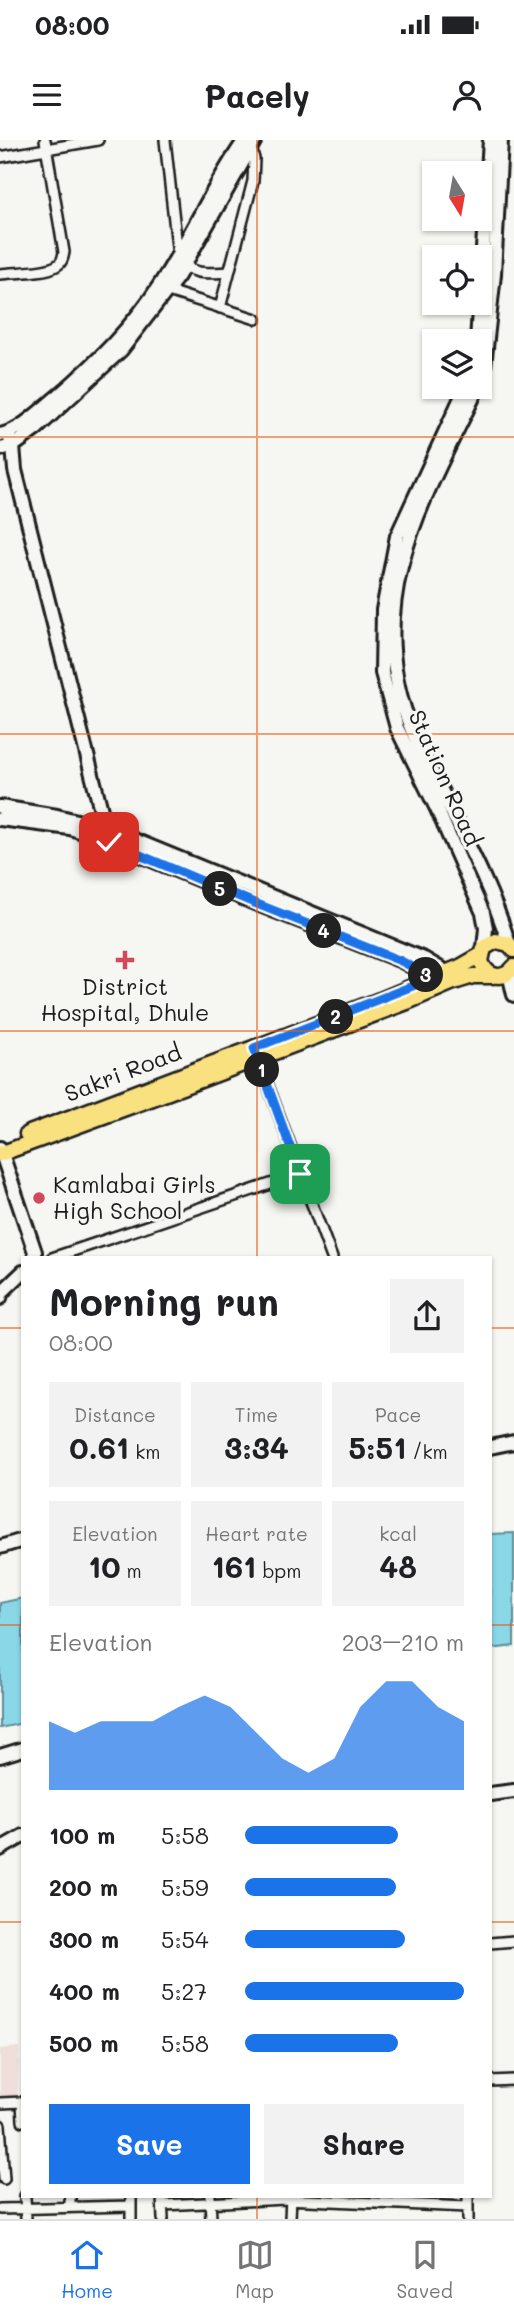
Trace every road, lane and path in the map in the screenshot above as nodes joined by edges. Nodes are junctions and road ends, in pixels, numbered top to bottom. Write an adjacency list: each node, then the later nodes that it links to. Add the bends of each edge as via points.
1 (98, 140): 6 (street)
2 (165, 140): 8 (street)
3 (490, 140): 14 (main road)
4 (501, 140): 15 (main road)
5 (245, 143): 8 (main road); 9 (street, via 254,159 253,181)
6 (45, 145): 7 (street); 10 (street, via 62,261 56,267)
7 (0, 157)
8 (181, 261): 9 (street, via 201,272); 11 (main road); 18 (main road, via 110,346)
9 (229, 272): 12 (street)
10 (0, 274)
11 (168, 291): 12 (street); 18 (main road, via 101,370 36,429)
12 (220, 308): 13 (street)
13 (256, 319)
14 (478, 329)
15 (487, 329)
16 (461, 399): 19 (main road, Station Road)
17 (472, 399): 19 (main road, Station Road)
18 (5, 441): 22 (main road)
19 (408, 522): 25 (main road, Station Road, via 392,612 398,685 408,721 497,907); 26 (main road, Station Road, via 396,540 383,610 383,677 397,728 483,914)
20 (0, 807): 22 (main road)
21 (0, 819): 23 (main road, via 70,828)
22 (105, 828): 23 (main road); 24 (main road)
23 (109, 842): 24 (main road)
24 (218, 881): 28 (main road)
25 (511, 947): 26 (main road, via 496,941)
26 (483, 951): 28 (main road); 29 (main road, via 483,968)
27 (512, 970): 29 (main road); 30 (main road)
28 (439, 975): 31 (main road)
29 (493, 976): 31 (main road, via 472,976)
30 (514, 995)
31 (256, 1053): 32 (main road); 33 (street)
32 (0, 1150): 34 (main road)
33 (300, 1174): 35 (street); 36 (street)
34 (35, 1256)
35 (58, 1256)
36 (331, 1256)
37 (21, 1274): 38 (main road)
38 (0, 1298)
39 (514, 1442): 40 (main road)
40 (492, 1447)
41 (21, 1541): 42 (main road)
42 (0, 1547)
43 (21, 1750): 44 (main road)
44 (0, 1756)
45 (514, 1791): 46 (main road)
46 (492, 1794)
47 (21, 1837): 48 (main road)
48 (0, 1849)
49 (514, 1941): 50 (street)
50 (492, 1942)
51 (514, 2080): 52 (street)
52 (492, 2081)
53 (21, 2102): 54 (street)
54 (0, 2103)
55 (0, 2125): 56 (street)
56 (4, 2179)
57 (25, 2198): 67 (street)
58 (70, 2198): 65 (street)
59 (291, 2198): 61 (street); 63 (street); 73 (street)
60 (468, 2198): 66 (street)
61 (210, 2199): 62 (street); 72 (street)
62 (162, 2200): 71 (street)
63 (385, 2200): 66 (street)
64 (131, 2201): 65 (street); 70 (street)
65 (70, 2207): 67 (street)
66 (468, 2207): 74 (street)
67 (26, 2208): 68 (street); 69 (street)
68 (0, 2209)
69 (26, 2219)
70 (131, 2219)
71 (163, 2219)
72 (211, 2219)
73 (290, 2219)
74 (468, 2219)

